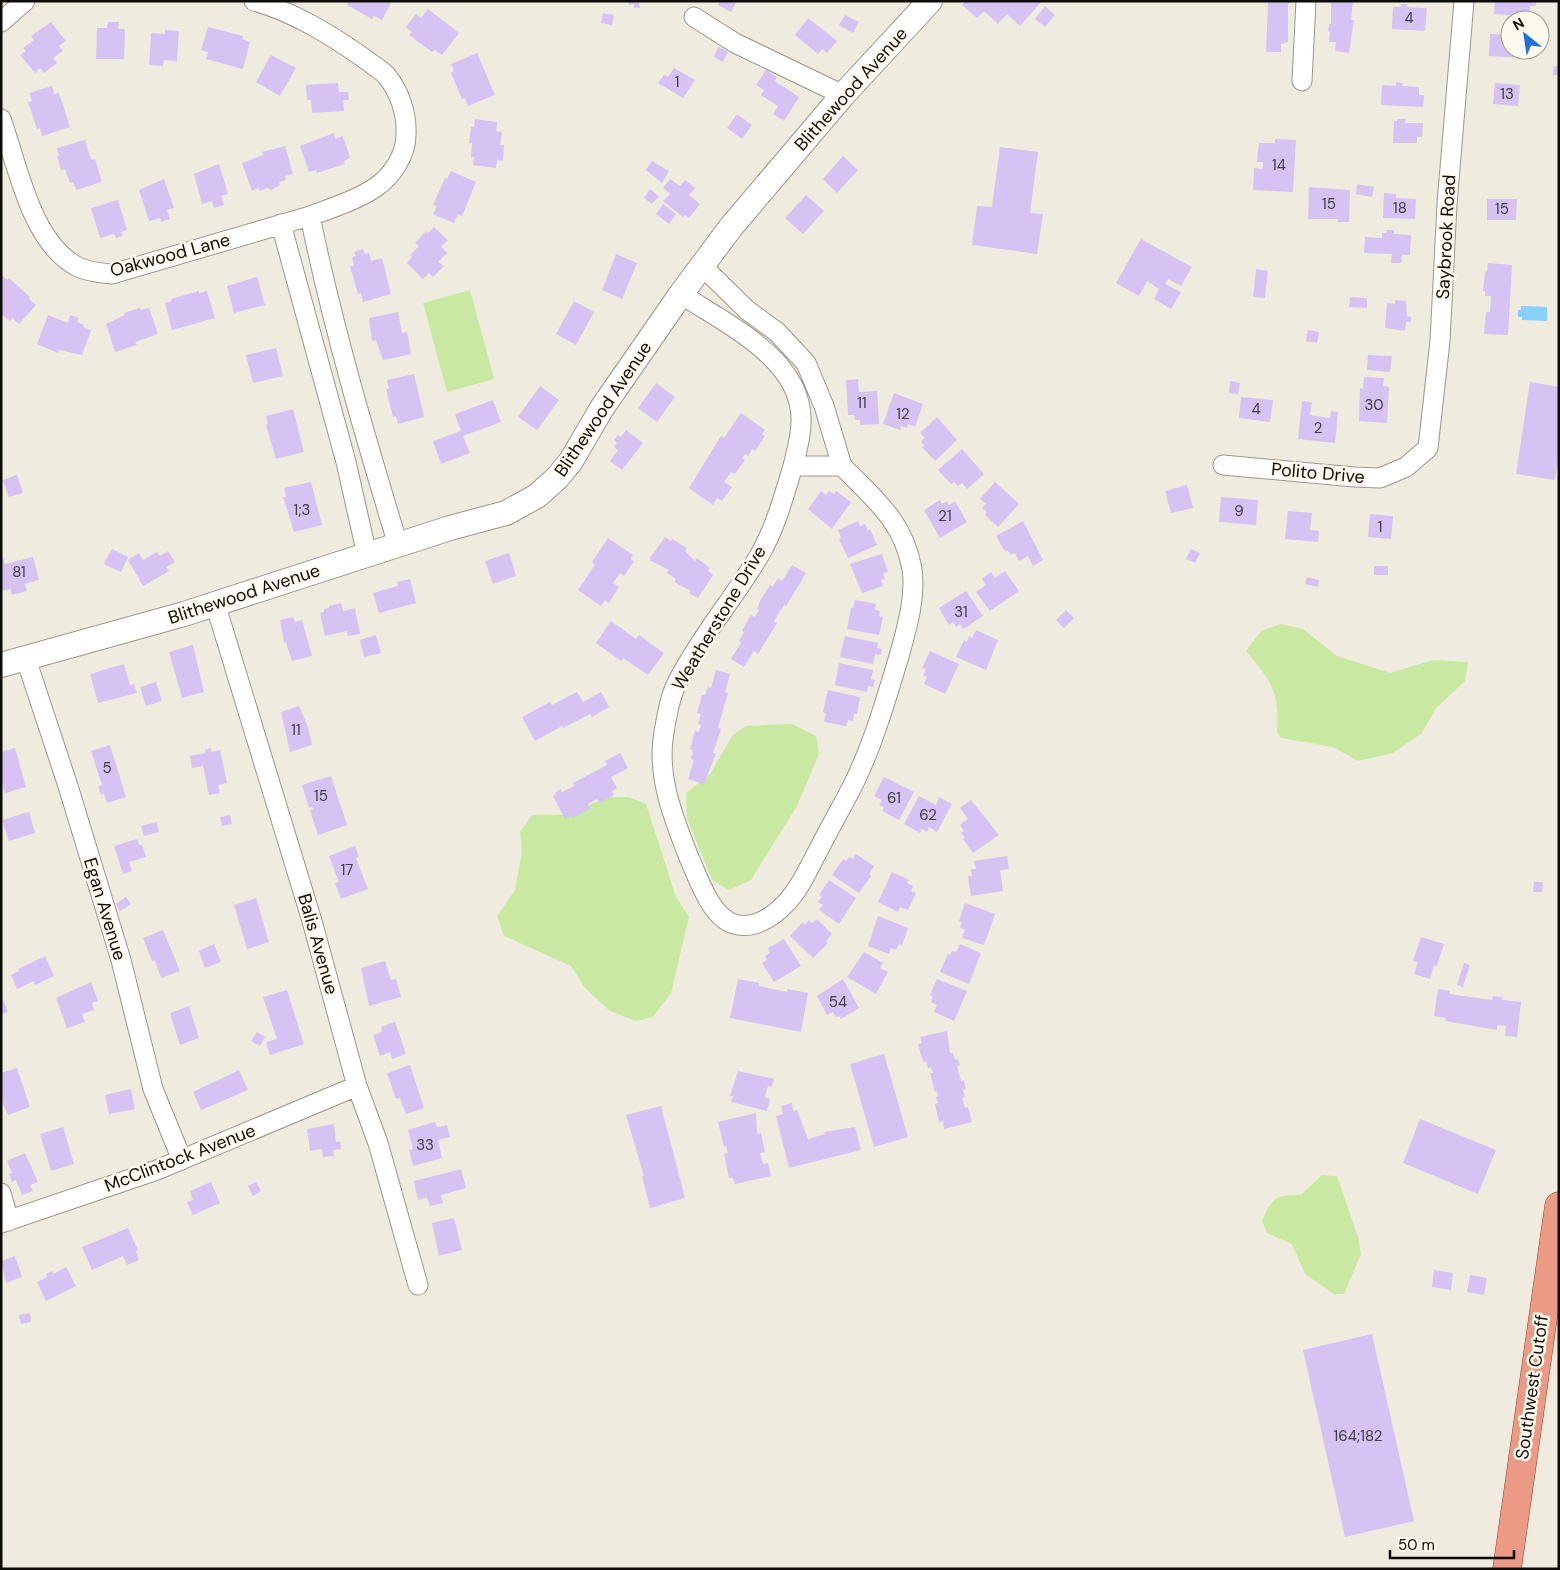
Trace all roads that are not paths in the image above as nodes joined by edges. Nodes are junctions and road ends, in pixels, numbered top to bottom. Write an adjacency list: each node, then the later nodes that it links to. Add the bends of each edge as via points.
1 (25, 1): 7 (street)
2 (254, 1): 11 (street, Oakwood Lane, via 303,20 385,74 404,109 407,124 403,154 386,178 340,205)
3 (930, 1): 9 (street, Blithewood Avenue)
4 (1306, 1): 8 (street)
5 (1464, 1): 15 (street, Saybrook Road, via 1447,204 1440,341 1430,436 1428,448)
6 (694, 17): 9 (street, via 735,43)
7 (1, 22)
8 (1302, 81)
9 (843, 95): 13 (street, Blithewood Avenue)
10 (1, 119): 12 (street, Oakwood Lane, via 41,228 53,248 78,268 112,274)
11 (310, 216): 12 (street, Oakwood Lane); 19 (street, via 352,392)
12 (281, 224): 20 (street)
13 (702, 266): 14 (street, Blithewood Avenue); 17 (street, Weatherstone Drive, via 783,338 806,363 824,406)
14 (681, 294): 16 (street, Weatherstone Drive, via 749,338 780,365 799,401 801,416); 19 (street, Blithewood Avenue, via 602,408 571,461 546,489 506,513)
15 (1410, 464): 18 (street, Polito Drive, via 1380,478)
16 (793, 466): 17 (street); 17 (street, Weatherstone Drive, via 761,553 677,682 663,734 663,774 679,832 708,897 721,915 735,925 755,924 777,912 805,875 855,781 887,697 910,619 912,572 894,520)
17 (842, 466)
18 (1222, 466)
19 (398, 545): 20 (street, Blithewood Avenue)
20 (368, 555): 21 (street, Blithewood Avenue)
21 (215, 603): 22 (street, Blithewood Avenue); 24 (street, Balis Avenue, via 312,921)
22 (26, 658): 23 (street, Blithewood Avenue); 25 (street, Egan Avenue, via 121,960 154,1089)
23 (1, 665)
24 (357, 1086): 25 (street, McClintock Avenue); 29 (street, Balis Avenue, via 378,1143)
25 (182, 1160): 28 (street, McClintock Avenue)
26 (1, 1193): 28 (street)
27 (1559, 1206): 30 (main road, Southwest Cutoff)
28 (5, 1222)
29 (418, 1285)
30 (1507, 1569)

